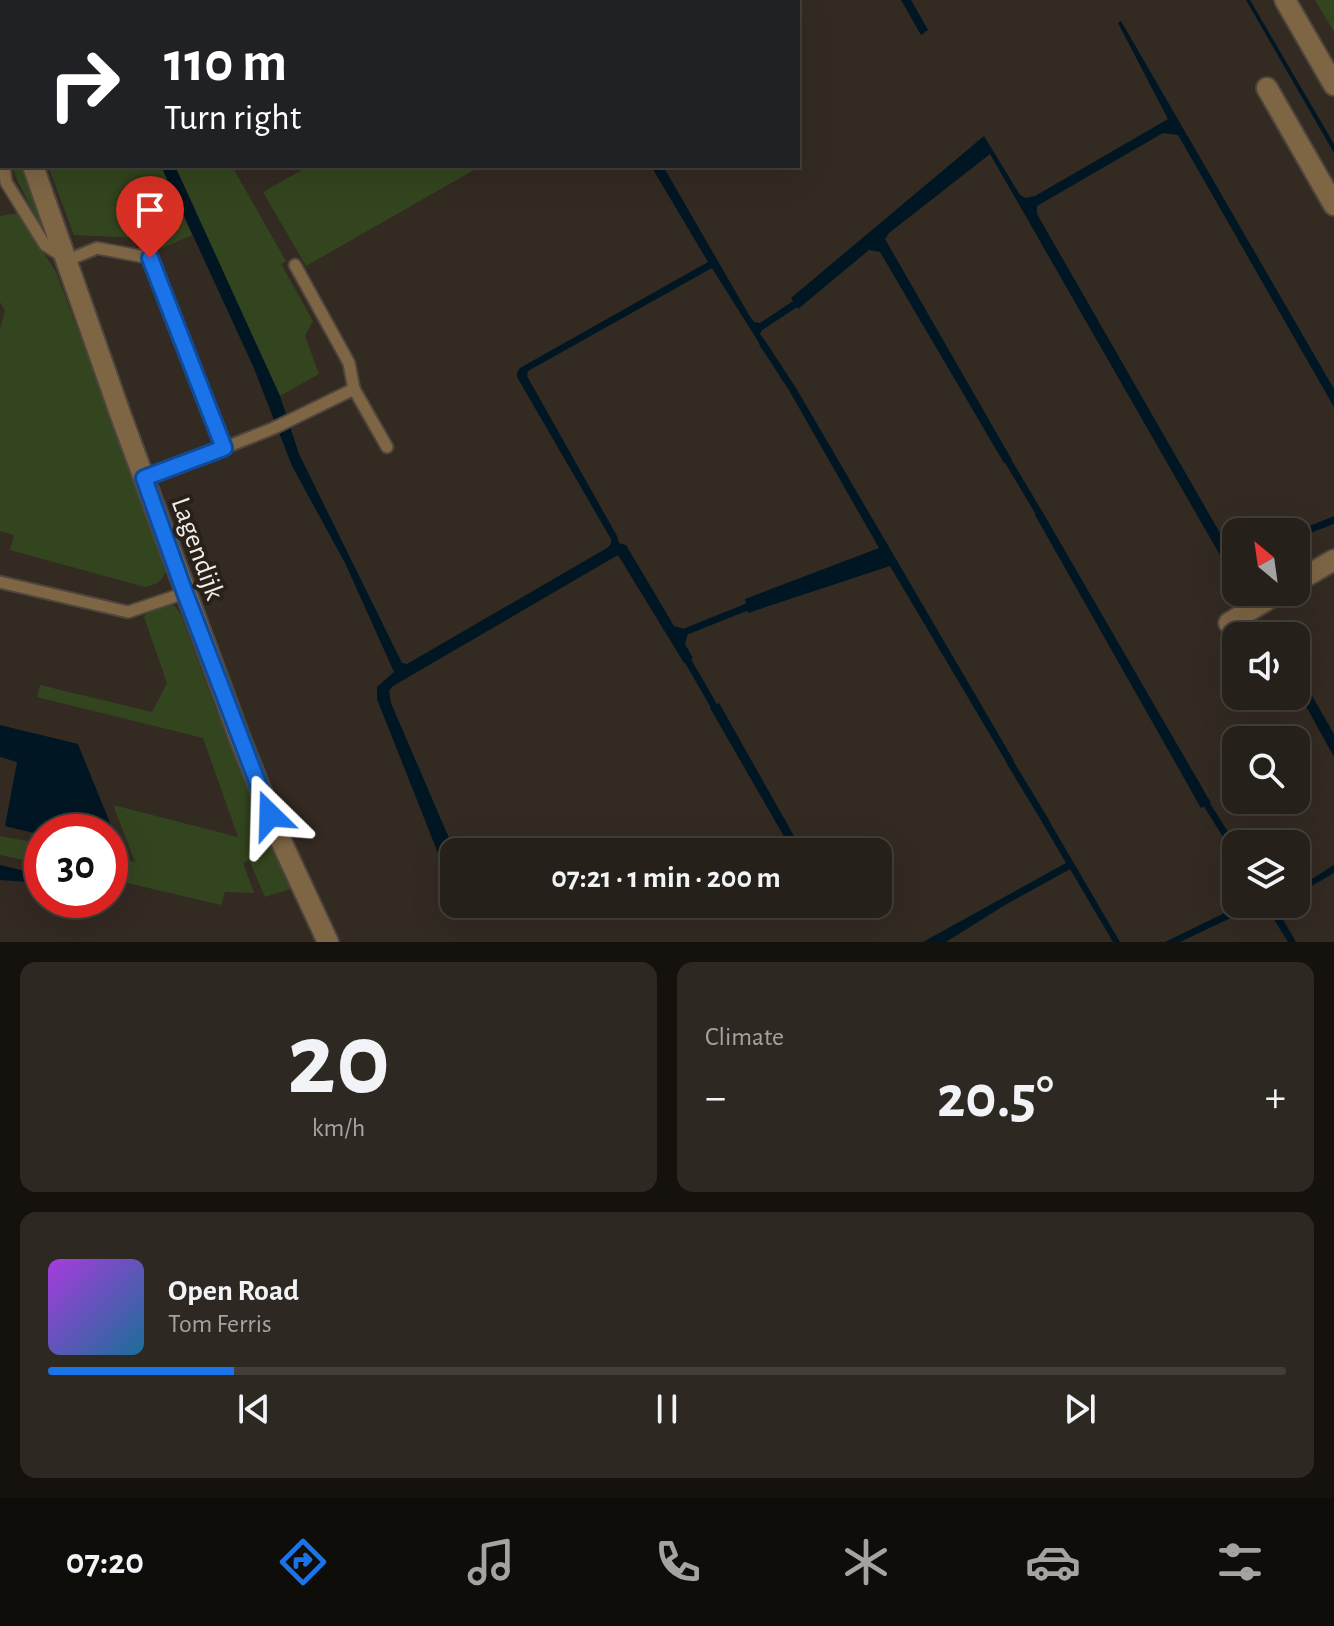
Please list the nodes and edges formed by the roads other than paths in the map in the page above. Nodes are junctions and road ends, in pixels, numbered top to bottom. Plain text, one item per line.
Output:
1 (1285, 0) edge
2 (1334, 85) edge
3 (1267, 88) dead end
4 (34, 168) edge
5 (3, 181) edge
6 (1334, 205) edge
7 (68, 260) junction
8 (295, 265) dead end
9 (354, 389) junction
10 (387, 447) dead end
11 (224, 448) junction
12 (144, 478) junction
13 (1334, 560) edge
14 (1310, 574) edge
15 (0, 582) edge
16 (185, 593) junction
17 (1257, 606) edge
18 (1231, 622) edge
19 (328, 942) edge

1 - 2 street
3 - 6 street
4 - 7 street, Lagendijk
5 - 7 lane
7 - 11 lane
7 - 12 street, Lagendijk
8 - 9 lane
9 - 10 lane
9 - 11 lane
11 - 12 lane
12 - 16 street, Lagendijk
13 - 14 street
15 - 16 lane
16 - 19 street, Lagendijk
17 - 18 street

